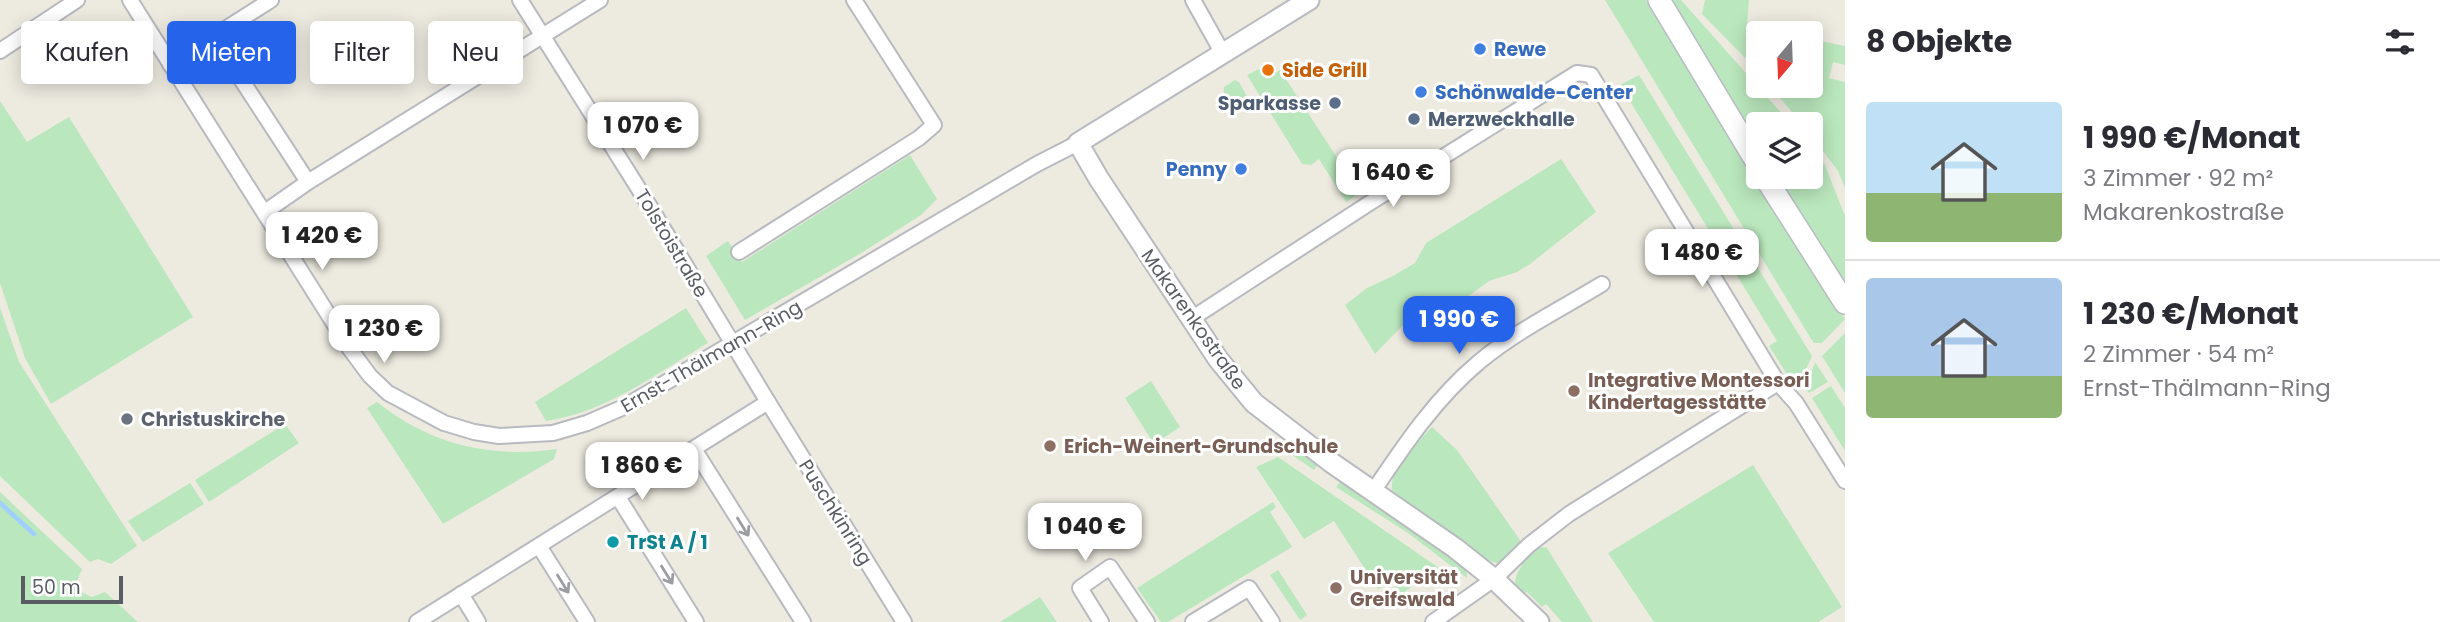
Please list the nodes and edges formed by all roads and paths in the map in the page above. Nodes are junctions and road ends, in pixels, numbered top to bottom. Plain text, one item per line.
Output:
1 (77, 0) edge
2 (130, 0) edge
3 (271, 0) edge
4 (520, 0) edge
5 (600, 0) edge
6 (854, 0) edge
7 (1192, 0) edge
8 (1309, 0) edge
9 (1659, 0) edge
10 (237, 21) edge
11 (542, 36) junction
12 (0, 51) edge
13 (1222, 52) junction
14 (167, 59) edge
15 (183, 84) edge
16 (244, 84) edge
17 (1078, 143) junction
18 (1746, 144) edge
19 (308, 182) junction
20 (1773, 189) edge
21 (265, 212) junction
22 (739, 252) dead end
23 (1602, 284) dead end
24 (1845, 303) edge
25 (1191, 319) junction
26 (733, 345) junction
27 (1778, 383) junction
28 (768, 402) junction
29 (694, 449) junction
30 (1845, 481) edge
31 (1374, 490) junction
32 (618, 497) junction
33 (539, 546) junction
34 (1494, 579) junction
35 (461, 594) junction
36 (417, 622) edge
37 (478, 622) edge
38 (587, 622) edge
39 (696, 622) edge
40 (803, 622) edge
41 (904, 622) edge
42 (1101, 622) edge
43 (1147, 622) edge
44 (1193, 622) edge
45 (1272, 622) edge
46 (1433, 622) edge
47 (1539, 622) edge

1 - 12 street
2 - 14 street, Ernst-Thälmann-Ring
3 - 10 street
4 - 11 street, Tolstoistraße
5 - 11 street
6 - 22 street
7 - 13 street
8 - 13 street, Ernst-Thälmann-Ring
9 - 18 main road
11 - 19 street
11 - 26 street, Tolstoistraße
13 - 17 street, Ernst-Thälmann-Ring
15 - 21 street, Ernst-Thälmann-Ring
16 - 19 street
17 - 25 street, Makarenkostraße
17 - 26 street, Ernst-Thälmann-Ring
19 - 21 street
20 - 24 main road
21 - 26 street, Ernst-Thälmann-Ring
23 - 31 street
25 - 27 street
25 - 31 street, Makarenkostraße
26 - 28 street, Puschkinring
27 - 30 street
27 - 34 street
28 - 29 street
28 - 41 street, Puschkinring
29 - 32 street
29 -> 40 street
31 - 34 street, Makarenkostraße
32 - 33 street
32 -> 39 street
33 - 35 street
33 -> 38 street
34 - 46 street
34 - 47 street, Makarenkostraße
35 - 36 street
35 - 37 street
42 - 43 street
44 - 45 street

